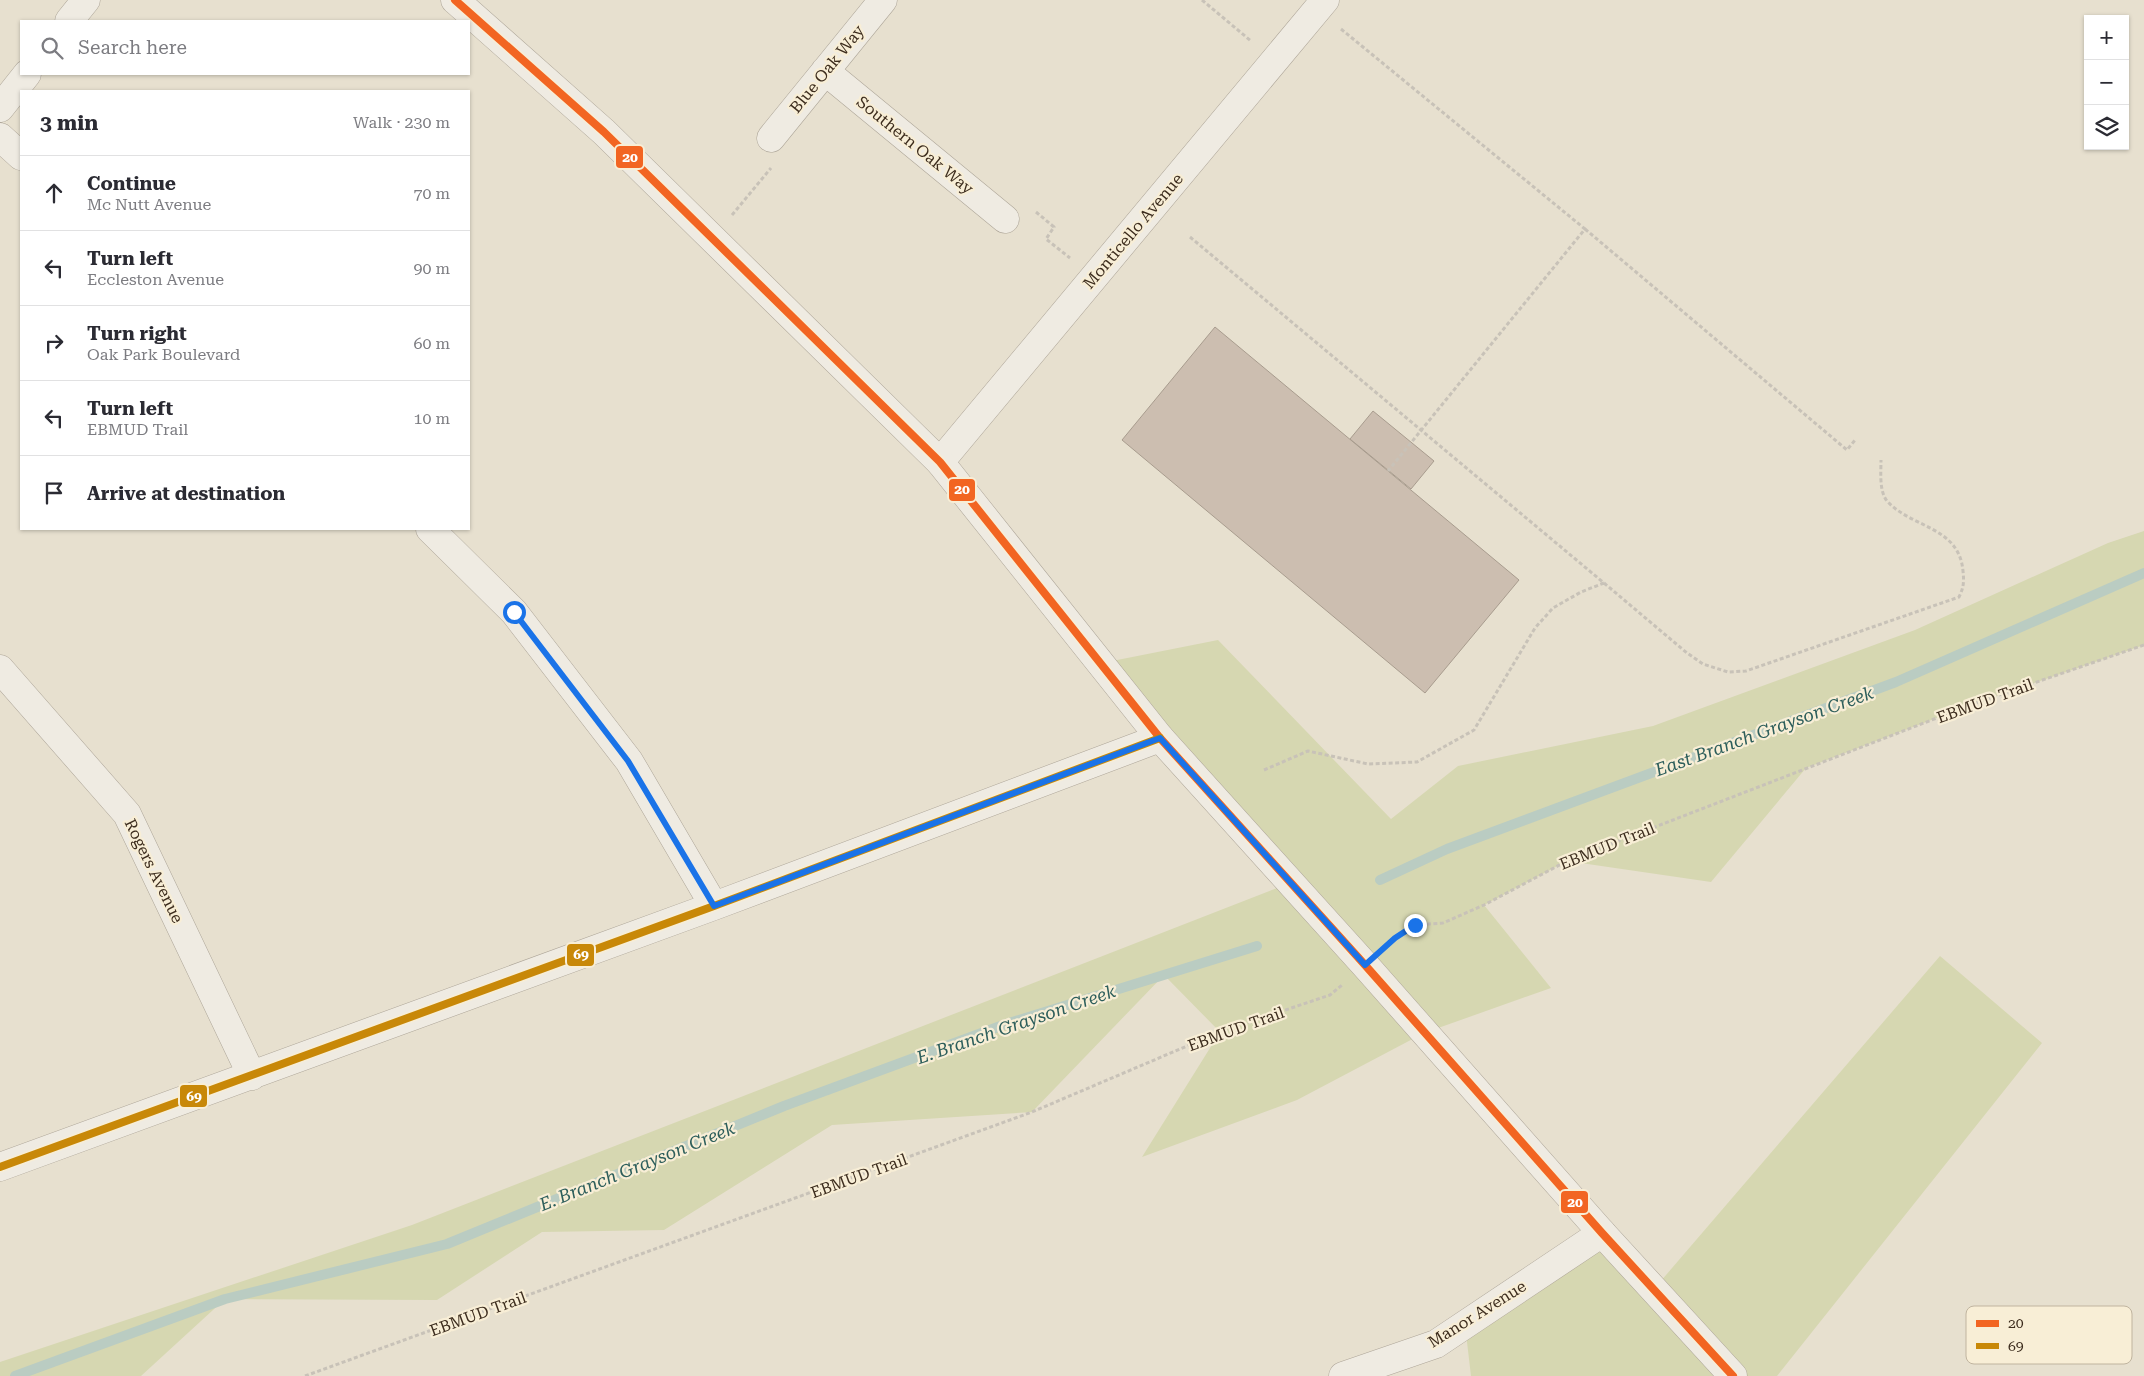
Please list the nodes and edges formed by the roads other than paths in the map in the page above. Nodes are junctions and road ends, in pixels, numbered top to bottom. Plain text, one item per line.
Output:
1 (86, 0) edge
2 (454, 0) edge
3 (883, 0) edge
4 (1321, 5) edge
5 (70, 20) edge
6 (825, 71) junction
7 (26, 75) edge
8 (0, 108) edge
9 (0, 137) edge
10 (771, 138) road end
11 (20, 155) edge
12 (1005, 219) road end
13 (940, 462) junction
14 (431, 530) edge
15 (0, 669) edge
16 (1160, 738) junction
17 (714, 906) junction
18 (252, 1076) junction
19 (0, 1167) edge
20 (1602, 1233) junction
21 (1343, 1376) edge
22 (1733, 1376) edge

1 - 5 street
2 - 13 street
3 - 6 street, Blue Oak Way
4 - 13 street, Monticello Avenue
6 - 10 street, Blue Oak Way
6 - 12 street, Southern Oak Way
7 - 8 street
9 - 11 street
13 - 16 street
14 - 17 street
15 - 18 street, Rogers Avenue
16 - 17 street
16 - 20 street
17 - 18 street
18 - 19 street
20 - 21 street, Manor Avenue
20 - 22 street

